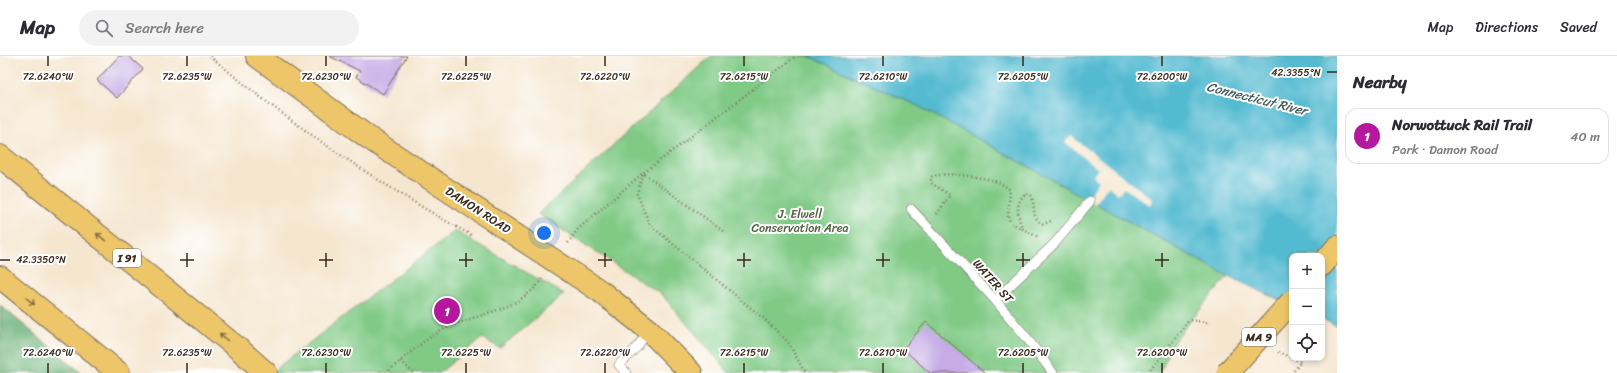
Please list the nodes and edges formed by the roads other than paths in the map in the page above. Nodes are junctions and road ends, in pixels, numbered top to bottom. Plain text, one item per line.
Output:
1 (261, 58) edge
2 (0, 156) edge
3 (1090, 201) dead end
4 (911, 209) dead end
5 (1337, 247) edge
6 (1325, 261) edge
7 (0, 277) edge
8 (995, 300) junction
9 (1289, 304) edge
10 (649, 330) junction
11 (260, 368) edge
12 (119, 373) edge
13 (626, 373) edge
14 (691, 373) edge
15 (1053, 373) edge
16 (1227, 373) edge

1 - 10 main road, DAMON ROAD
11 -> 2 main road, I 91
3 - 8 lane
4 - 8 lane, WATER ST
5 - 6 main road
7 -> 12 main road
8 - 15 lane, WATER ST
9 - 16 main road, MA 9, bridge
10 - 13 lane
10 - 14 main road, DAMON ROAD

